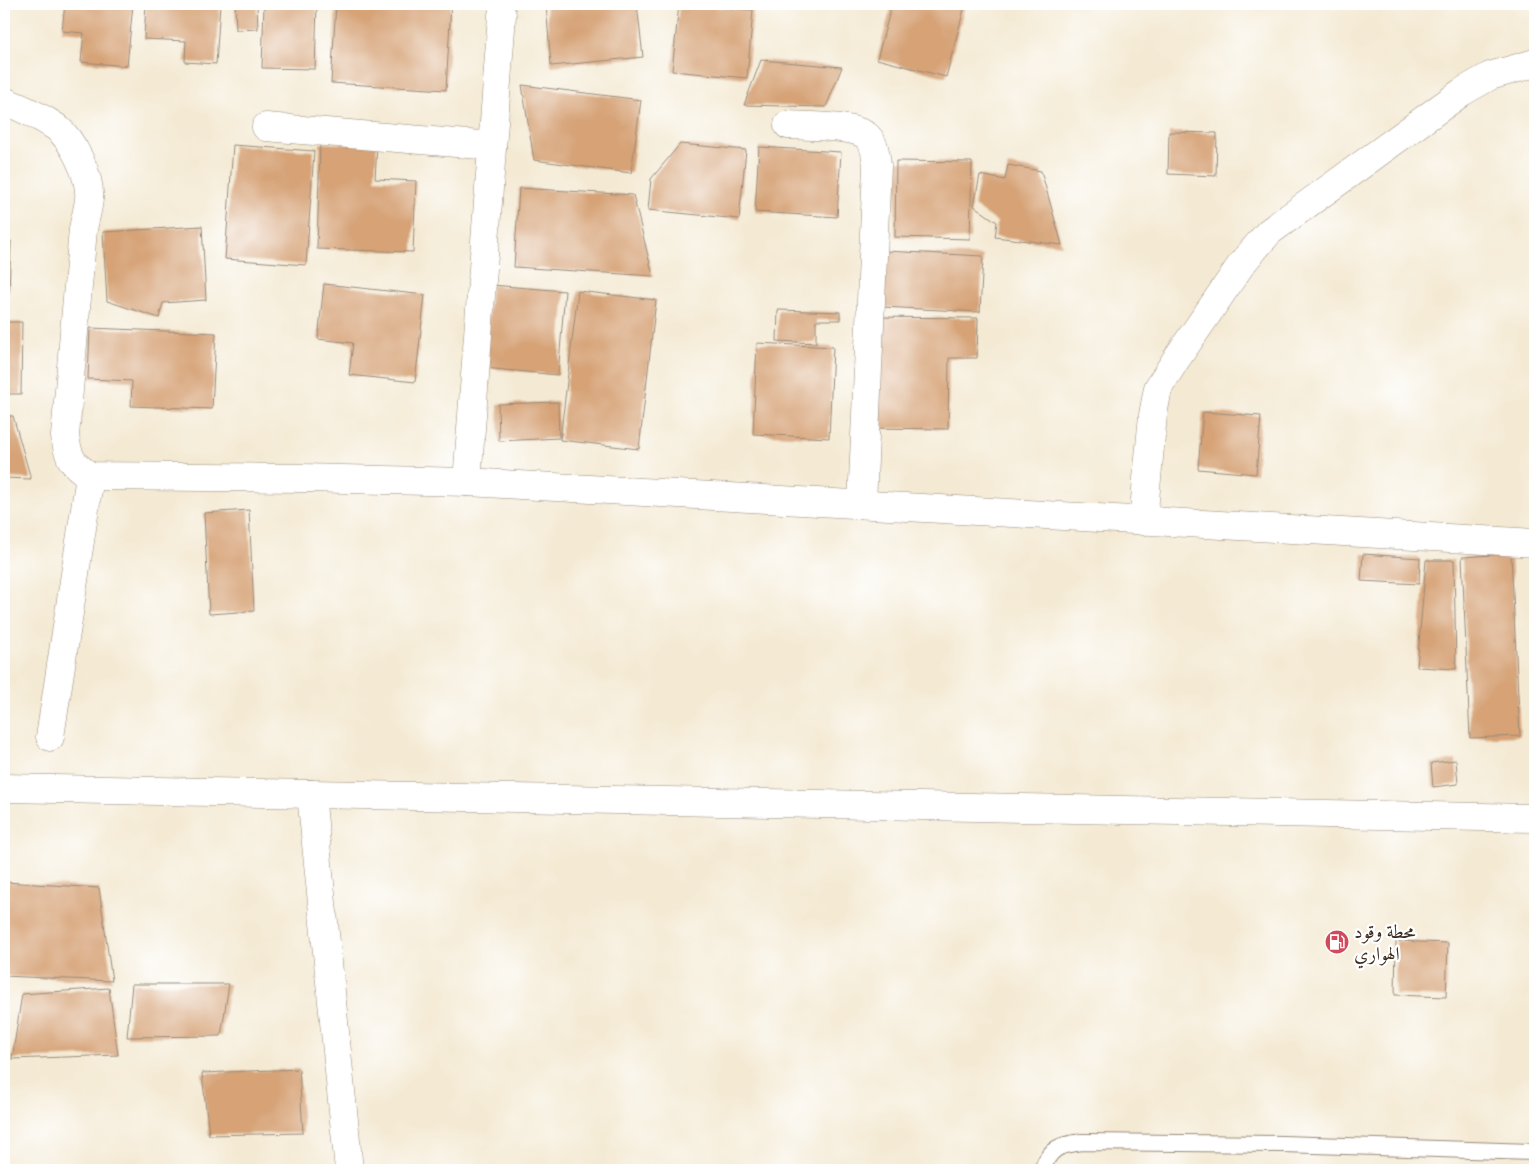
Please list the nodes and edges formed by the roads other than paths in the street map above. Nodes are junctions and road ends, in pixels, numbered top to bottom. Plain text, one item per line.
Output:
1 (502, 15) dead end
2 (1535, 63) edge
3 (4, 102) edge
4 (788, 125) dead end
5 (266, 127) dead end
6 (492, 146) junction
7 (90, 476) junction
8 (467, 482) junction
9 (862, 504) junction
10 (1143, 520) junction
11 (1535, 543) edge
12 (50, 737) dead end
13 (4, 788) edge
14 (312, 794) junction
15 (1535, 818) edge
16 (1535, 1152) edge
17 (349, 1170) edge
18 (1042, 1170) edge

1 - 6 street
2 - 10 street
3 - 7 street
4 - 9 street
5 - 6 street
6 - 8 street
7 - 8 street
7 - 12 street
8 - 9 street
9 - 10 street
10 - 11 street
13 - 14 street
14 - 15 street
14 - 17 street
16 - 18 lane

